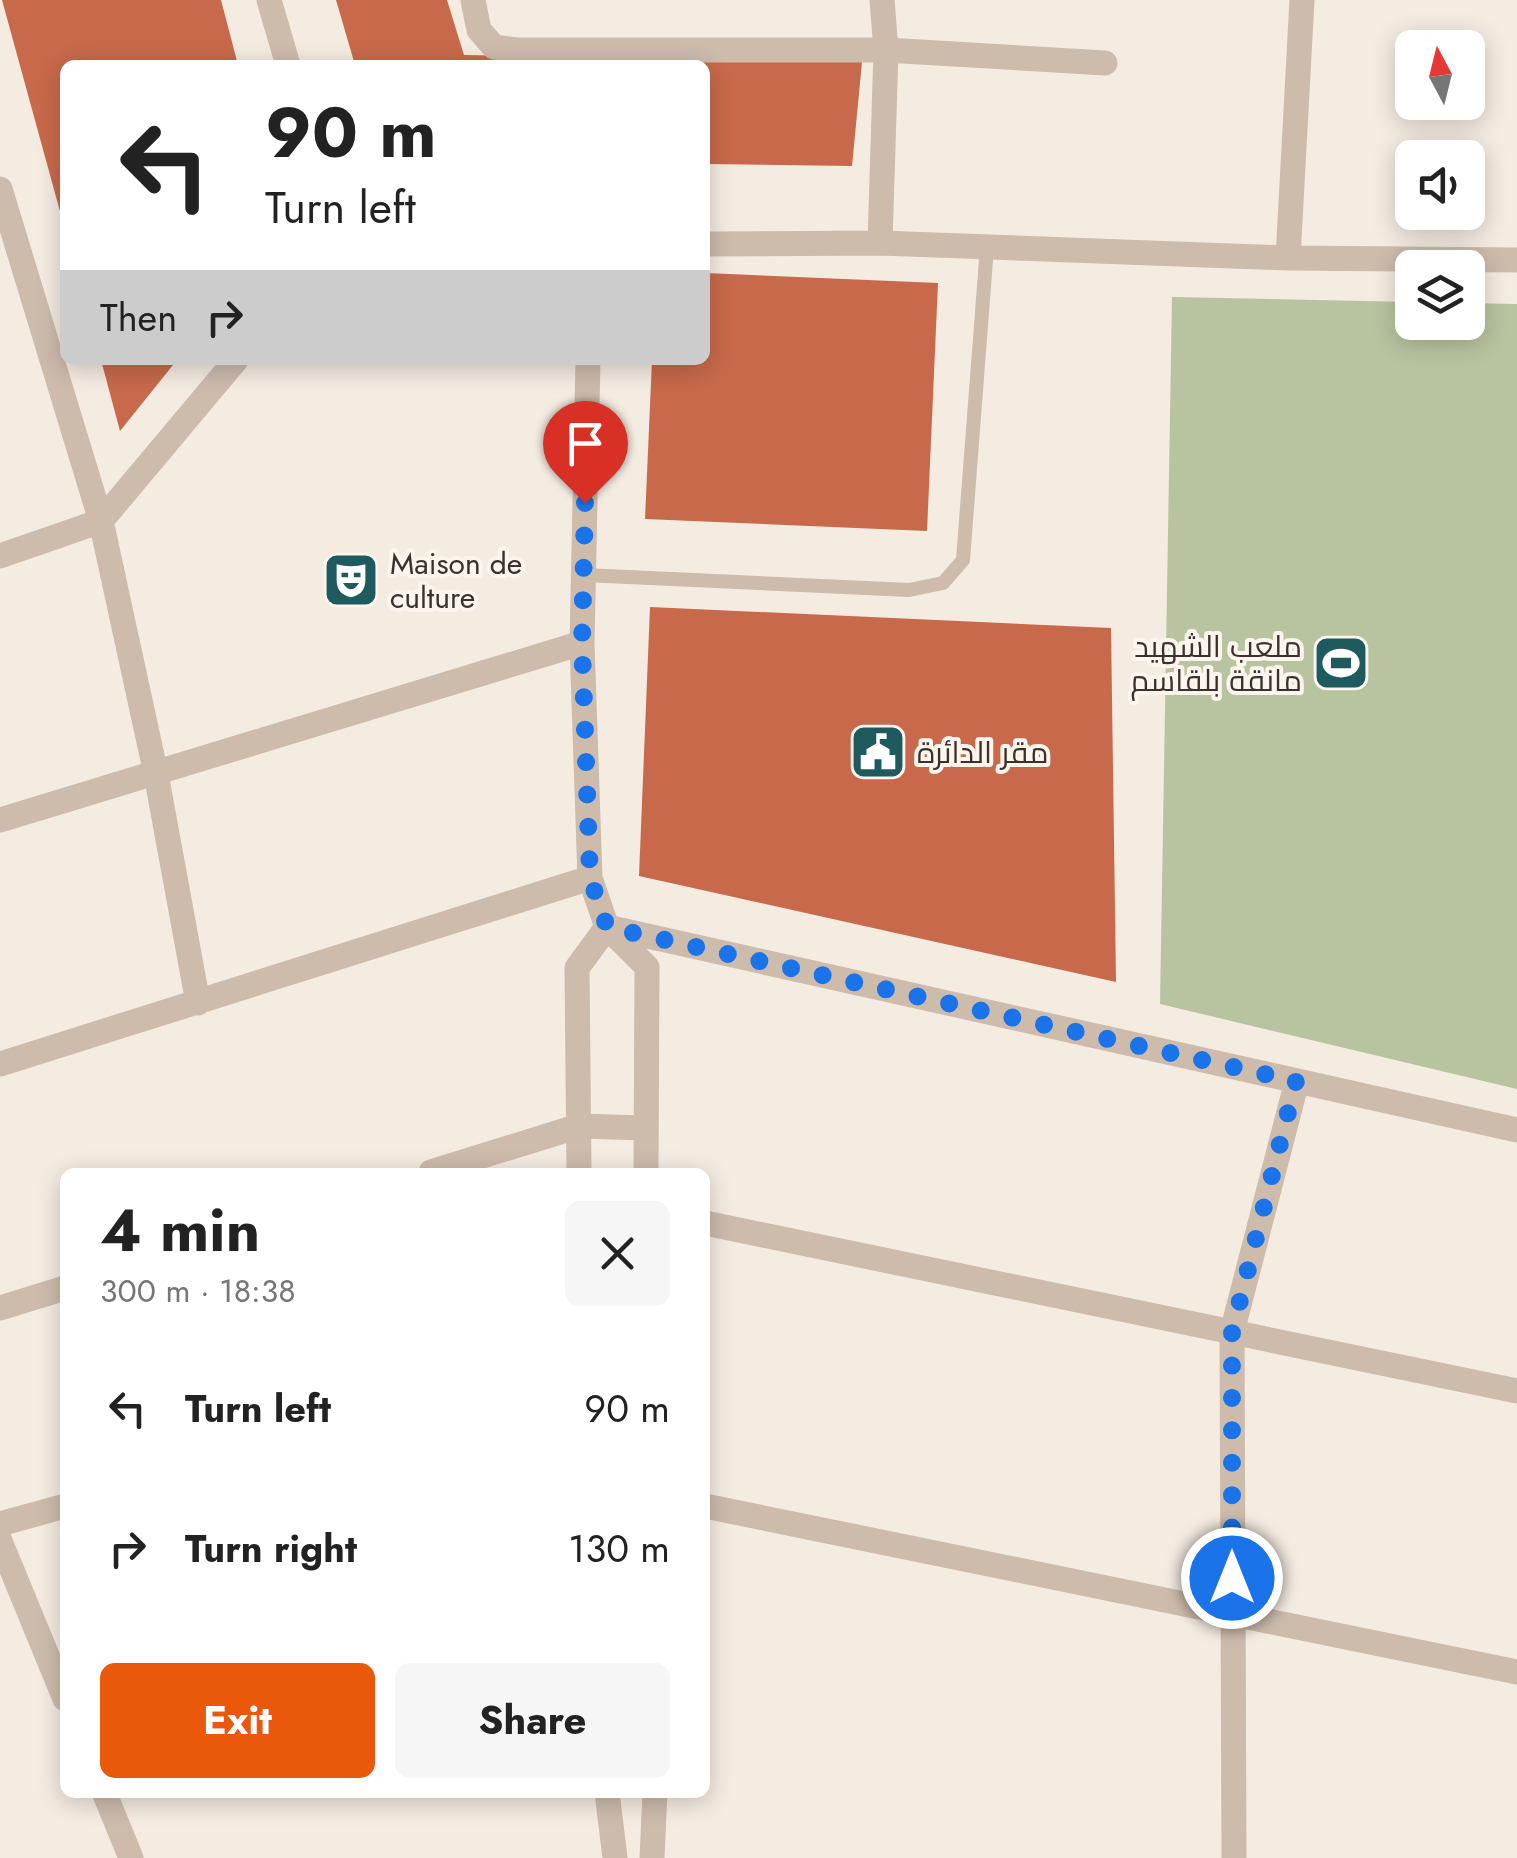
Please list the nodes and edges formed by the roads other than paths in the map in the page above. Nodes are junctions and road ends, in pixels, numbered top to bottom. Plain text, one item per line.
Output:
1 (269, 0) edge
2 (473, 0) edge
3 (882, 0) edge
4 (1302, 0) edge
5 (886, 50) junction
6 (287, 60) edge
7 (1105, 64) dead end
8 (0, 189) edge
9 (710, 244) edge
10 (880, 244) junction
11 (987, 247) junction
12 (1288, 258) junction
13 (1517, 260) edge
14 (232, 365) edge
15 (588, 365) edge
16 (101, 521) junction
17 (0, 556) edge
18 (584, 575) junction
19 (582, 643) junction
20 (156, 774) junction
21 (0, 820) edge
22 (590, 878) junction
23 (607, 927) junction
24 (198, 1003) junction
25 (0, 1064) edge
26 (1296, 1081) junction
27 (578, 1126) junction
28 (645, 1128) junction
29 (1517, 1130) edge
30 (443, 1168) edge
31 (579, 1168) edge
32 (646, 1168) edge
33 (710, 1224) edge
34 (60, 1290) edge
35 (0, 1308) edge
36 (1232, 1332) junction
37 (1517, 1391) edge
38 (60, 1507) edge
39 (710, 1507) edge
40 (0, 1524) edge
41 (0, 1541) edge
42 (1232, 1614) junction
43 (1517, 1672) edge
44 (60, 1687) edge
45 (106, 1798) edge
46 (609, 1798) edge
47 (656, 1798) edge
48 (130, 1858) edge
49 (615, 1858) edge
50 (652, 1858) edge
51 (1234, 1858) edge

1 - 6 street
2 - 5 street
3 - 5 street
4 - 12 street
5 - 7 street
5 - 10 street
8 - 16 street
9 - 10 street
10 - 11 street
11 - 12 street
11 - 18 lane
12 - 13 street
14 - 16 street
15 - 18 street
16 - 17 street
16 - 20 street
18 - 19 street
19 - 20 street
19 - 22 street
20 - 21 street
20 - 24 street
22 - 23 street
22 - 24 street
23 - 26 street
23 - 27 street
23 - 28 street
24 - 25 street
26 - 29 street
26 - 36 street
27 - 28 street
27 - 30 street
27 - 31 street
28 - 32 street
33 - 36 street
34 - 35 street
36 - 37 street
36 - 42 street
38 - 40 street
39 - 42 street
41 - 44 street
42 - 43 street
42 - 51 street
45 - 48 street
46 - 49 street
47 - 50 street

